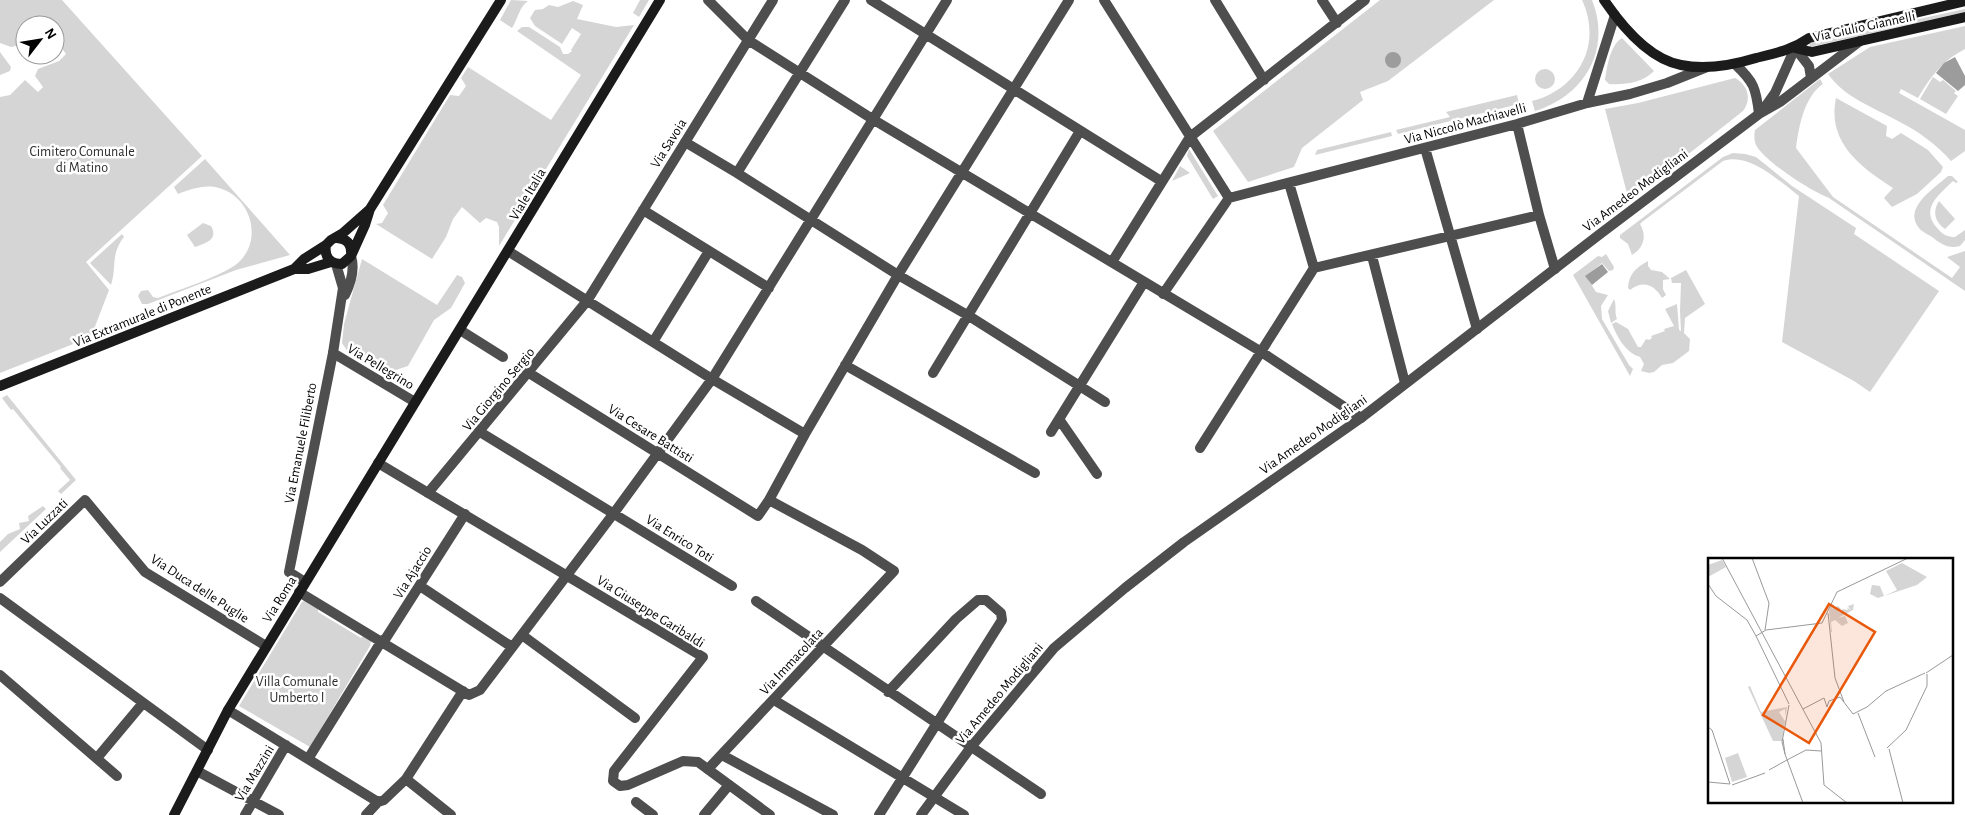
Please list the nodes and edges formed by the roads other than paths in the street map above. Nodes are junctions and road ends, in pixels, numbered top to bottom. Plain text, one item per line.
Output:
1 (502, 0) edge
2 (660, 0) edge
3 (708, 0) edge
4 (773, 0) edge
5 (845, 0) edge
6 (872, 0) edge
7 (947, 0) edge
8 (1069, 0) edge
9 (1104, 0) edge
10 (1215, 0) edge
11 (1322, 0) edge
12 (1365, 0) edge
13 (1604, 0) edge
14 (1965, 1) edge
15 (1615, 16) junction
16 (1965, 17) edge
17 (1337, 23) junction
18 (926, 34) junction
19 (748, 40) junction
20 (1860, 41) junction
21 (1795, 48) junction
22 (1734, 64) junction
23 (1707, 66) junction
24 (800, 71) junction
25 (1811, 78) junction
26 (1264, 80) junction
27 (1014, 88) junction
28 (1587, 103) junction
29 (1759, 114) junction
30 (874, 120) junction
31 (1517, 124) junction
32 (1080, 131) junction
33 (1190, 137) junction
34 (684, 142) junction
35 (1424, 148) junction
36 (963, 172) junction
37 (737, 173) junction
38 (1161, 181) junction
39 (1290, 183) junction
40 (1228, 198) junction
41 (370, 209) junction
42 (643, 210) junction
43 (1031, 212) junction
44 (1539, 215) junction
45 (811, 221) junction
46 (1451, 237) junction
47 (337, 238) junction
48 (326, 245) junction
49 (508, 251) junction
50 (709, 251) junction
51 (351, 256) junction
52 (1372, 256) junction
53 (1112, 262) junction
54 (333, 263) junction
55 (1314, 268) junction
56 (294, 269) junction
57 (1555, 269) junction
58 (898, 275) junction
59 (1144, 282) junction
60 (769, 288) junction
61 (1163, 294) junction
62 (342, 301) junction
63 (587, 301) junction
64 (969, 316) junction
65 (1477, 329) junction
66 (460, 330) junction
67 (653, 342) junction
68 (1260, 351) junction
69 (332, 353) junction
70 (503, 357) dead end
71 (845, 365) junction
72 (530, 373) junction
73 (932, 373) dead end
74 (712, 379) junction
75 (1405, 383) junction
76 (5, 384) edge
77 (1079, 387) junction
78 (0, 390) edge
79 (416, 402) junction
80 (1106, 402) dead end
81 (1361, 418) junction
82 (1059, 419) junction
83 (480, 432) junction
84 (1051, 432) dead end
85 (805, 434) junction
86 (1200, 448) dead end
87 (658, 453) junction
88 (378, 463) junction
89 (1035, 473) dead end
90 (1097, 474) dead end
91 (428, 493) junction
92 (85, 500) joint
93 (769, 500) junction
94 (614, 513) junction
95 (465, 514) junction
96 (567, 575) junction
97 (0, 582) edge
98 (305, 582) junction
99 (420, 586) junction
100 (732, 586) dead end
101 (299, 592) junction
102 (0, 598) edge
103 (756, 601) dead end
104 (522, 635) junction
105 (381, 642) junction
106 (266, 646) junction
107 (512, 647) junction
108 (823, 647) junction
109 (0, 675) edge
110 (463, 692) junction
111 (888, 692) junction
112 (774, 700) junction
113 (143, 703) junction
114 (228, 710) junction
115 (635, 718) dead end
116 (936, 724) junction
117 (286, 745) junction
118 (971, 747) junction
119 (208, 750) junction
120 (722, 755) junction
121 (97, 758) junction
122 (308, 759) junction
123 (708, 769) junction
124 (197, 772) junction
125 (117, 776) dead end
126 (406, 778) junction
127 (902, 778) junction
128 (729, 785) junction
129 (1041, 794) dead end
130 (934, 797) junction
131 (254, 802) junction
132 (378, 802) junction
133 (636, 802) dead end
134 (174, 815) edge
135 (245, 815) edge
136 (279, 815) edge
137 (366, 815) edge
138 (451, 815) edge
139 (653, 815) edge
140 (704, 815) edge
141 (770, 815) edge
142 (833, 815) edge
143 (879, 815) edge
144 (921, 815) edge
145 (964, 815) edge

1 - 41 main road, Via Extramurale di Ponente
2 - 49 main road, Viale Italia
3 - 19 street
4 - 19 street, Via Savoia
5 - 24 street
6 - 18 street
7 - 18 street
8 - 27 street
9 - 33 street
10 - 26 street
11 - 17 street
12 - 17 street
13 - 15 main road
14 - 21 main road, Via Giulio Giannelli
15 - 23 main road
15 - 28 street
16 - 20 main road, Via Giulio Giannelli
17 - 26 street
18 - 27 street
18 - 30 street
19 - 24 street
19 - 34 street, Via Savoia
20 - 21 main road, Via Giulio Giannelli
20 - 25 street, Via Amedeo Modigliani
21 - 22 main road
21 - 25 street
21 - 29 street, Via Amedeo Modigliani
22 - 23 main road
22 - 29 street
23 - 28 street, Via Niccolò Machiavelli
24 - 30 street
24 - 37 street
25 - 29 street, Via Amedeo Modigliani
26 - 33 street
27 - 32 street
27 - 36 street
28 - 31 street, Via Niccolò Machiavelli
29 - 57 street, Via Amedeo Modigliani
30 - 36 street
30 - 45 street
31 - 35 street, Via Niccolò Machiavelli
31 - 44 street
32 - 38 street
32 - 43 street
33 - 38 street
33 - 40 street
34 - 37 street
34 - 42 street, Via Savoia
35 - 39 street, Via Niccolò Machiavelli
35 - 46 street
36 - 43 street
36 - 58 street
37 - 45 street
38 - 53 street
39 - 40 street, Via Niccolò Machiavelli
39 - 55 street
40 - 61 street
41 - 47 main road, Via Extramurale di Ponente
41 - 51 main road, Via Extramurale di Ponente
42 - 50 street
42 - 63 street, Via Savoia
43 - 53 street
43 - 64 street
44 - 46 street
44 - 57 street
45 - 58 street
45 - 60 street
46 - 52 street
46 - 65 street
47 - 48 main road, Via Extramurale di Ponente
47 - 51 main road
48 - 54 main road
48 - 56 main road, Via Extramurale di Ponente
49 - 63 street
49 - 66 main road, Viale Italia
50 - 60 street
50 - 67 street
51 - 54 main road, Via Extramurale di Ponente
51 - 62 street
52 - 55 street
52 - 75 street
53 - 59 street
54 - 56 main road, Via Extramurale di Ponente
54 - 62 street
55 - 68 street
56 - 76 main road, Via Extramurale di Ponente
57 - 65 street, Via Amedeo Modigliani
58 - 64 street
58 - 71 street
59 - 61 street
59 - 77 street
60 - 74 street
61 - 68 street
62 - 69 street, Via Emanuele Filiberto
63 - 67 street
63 - 72 street, Via Giorgino Sergio
64 - 73 street
64 - 77 street
65 - 75 street, Via Amedeo Modigliani
66 - 70 street
66 - 79 main road, Viale Italia
67 - 74 street
68 - 81 street
68 - 86 street
69 - 79 street, Via Pellegrino
69 - 98 street, Via Emanuele Filiberto
71 - 85 street
71 - 89 street
72 - 83 street, Via Giorgino Sergio
72 - 87 street, Via Cesare Battisti
74 - 85 street
74 - 87 street
75 - 81 street, Via Amedeo Modigliani
76 - 78 street
77 - 80 street
77 - 82 street
79 - 88 main road, Via Roma
81 - 118 street, Via Amedeo Modigliani
82 - 84 street
82 - 90 street
83 - 91 street, Via Giorgino Sergio
83 - 94 street, Via Enrico Toti
85 - 93 street
87 - 93 street, Via Cesare Battisti
87 - 94 street
88 - 91 street, Via Giuseppe Garibaldi
88 - 98 main road, Via Roma
91 - 95 street, Via Giuseppe Garibaldi
92 - 97 street, Via Luzzati
92 - 106 street, Via Duca delle Puglie
93 - 108 street, Via Immacolata
94 - 96 street
94 - 100 street, Via Enrico Toti
95 - 96 street, Via Giuseppe Garibaldi
95 - 99 street, Via Ajaccio
96 - 104 street
96 - 123 street, Via Giuseppe Garibaldi
98 - 101 main road, Via Roma
99 - 105 street, Via Ajaccio
99 - 107 street
101 - 105 street
101 - 106 main road, Via Roma
102 - 113 street
103 - 108 street
104 - 107 street
104 - 115 street
105 - 110 street
105 - 122 street
106 - 114 main road, Via Roma
107 - 110 street
108 - 111 street
108 - 112 street, Via Immacolata
109 - 121 street
110 - 126 street
111 - 116 street
111 - 116 street
112 - 120 street, Via Immacolata
112 - 127 street
113 - 119 street
113 - 121 street
114 - 117 street
114 - 119 main road, Via Roma
116 - 118 street
116 - 127 street
117 - 122 street
117 - 131 street, Via Mazzini
118 - 129 street
118 - 130 street, Via Amedeo Modigliani
119 - 124 main road, Via Roma
120 - 123 street, Via Immacolata
120 - 142 street
121 - 125 street
122 - 132 street
123 - 128 street, Via Giuseppe Garibaldi
124 - 131 street
124 - 134 main road, Via Roma
126 - 132 street
126 - 138 street
127 - 130 street
127 - 143 street
128 - 140 street
128 - 141 street, Via Giuseppe Garibaldi
130 - 144 street, Via Amedeo Modigliani
130 - 145 street
131 - 135 street, Via Mazzini
131 - 136 street
132 - 137 street
133 - 139 street

